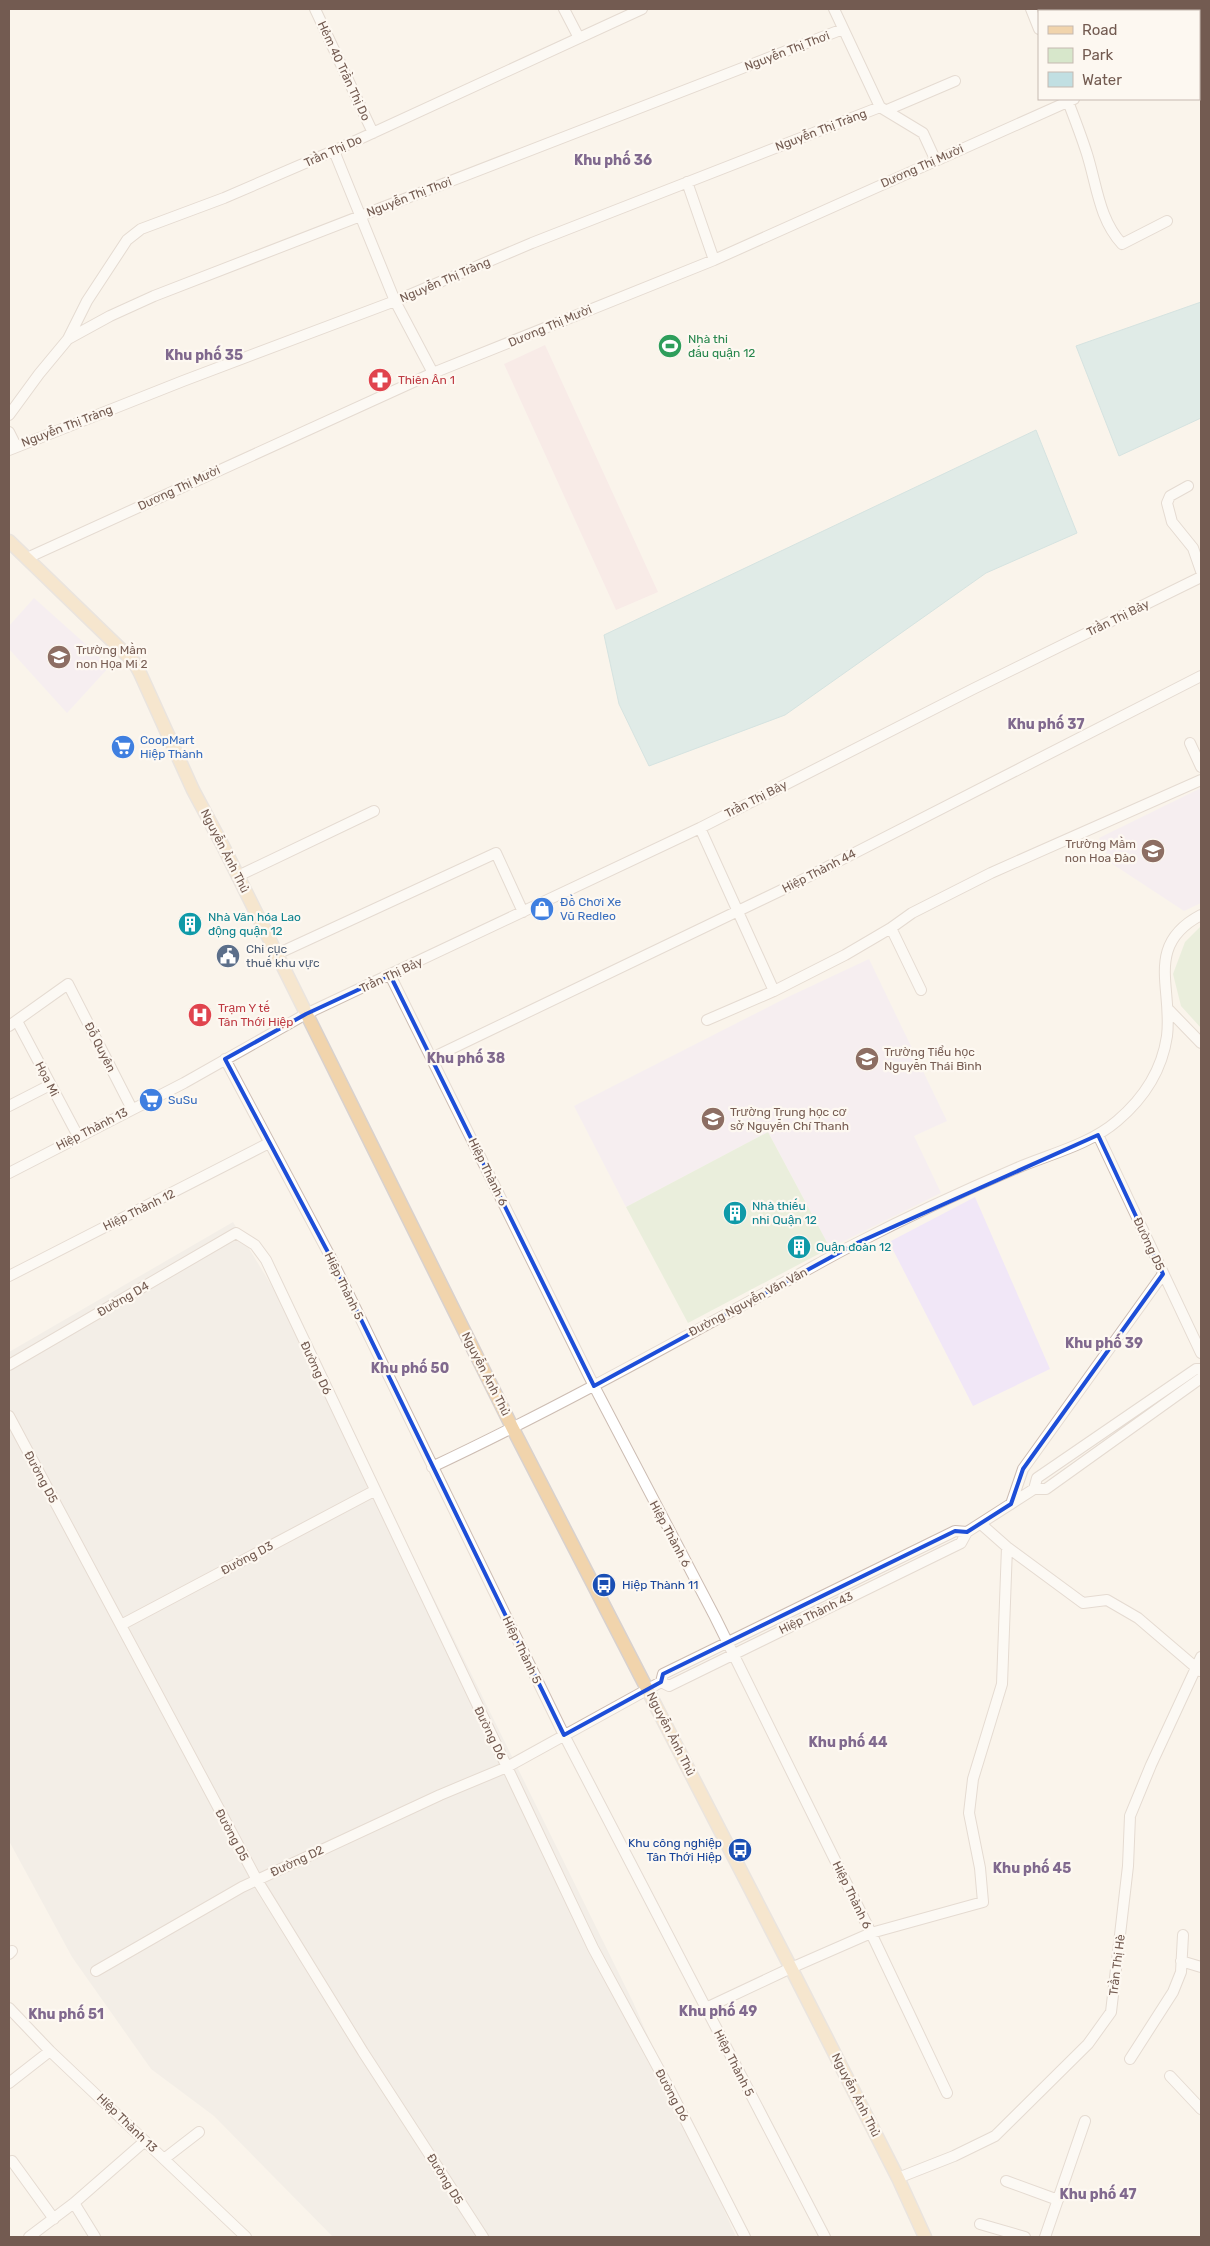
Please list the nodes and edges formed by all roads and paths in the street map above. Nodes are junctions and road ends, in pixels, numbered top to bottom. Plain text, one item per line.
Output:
1 (315, 9) edge
2 (564, 9) edge
3 (834, 9) edge
4 (1030, 9) edge
5 (636, 10) edge
6 (1038, 27) edge
7 (843, 29) junction
8 (579, 38) junction
9 (954, 81) dead end
10 (1070, 100) edge
11 (883, 108) junction
12 (373, 133) junction
13 (334, 151) junction
14 (935, 159) junction
15 (687, 182) junction
16 (360, 216) junction
17 (1167, 221) dead end
18 (714, 260) junction
19 (395, 301) junction
20 (68, 339) junction
21 (433, 373) junction
22 (9, 415) edge
23 (9, 432) edge
24 (12, 448) edge
25 (1188, 486) dead end
26 (9, 541) edge
27 (27, 558) junction
28 (1201, 571) edge
29 (1201, 577) edge
30 (1201, 676) edge
31 (1190, 743) dead end
32 (1201, 766) edge
33 (1201, 780) edge
34 (374, 810) dead end
35 (700, 828) junction
36 (238, 876) junction
37 (738, 911) junction
38 (523, 912) junction
39 (1201, 915) edge
40 (891, 928) junction
41 (277, 954) junction
42 (390, 975) junction
43 (921, 990) dead end
44 (774, 991) junction
45 (1169, 1010) junction
46 (306, 1014) junction
47 (707, 1020) dead end
48 (13, 1023) edge
49 (1201, 1043) edge
50 (432, 1058) junction
51 (225, 1059) junction
52 (50, 1084) junction
53 (9, 1106) edge
54 (132, 1109) junction
55 (1098, 1135) junction
56 (78, 1136) junction
57 (269, 1144) junction
58 (9, 1172) edge
59 (236, 1233) joint
60 (1163, 1274) junction
61 (9, 1276) edge
62 (1201, 1353) edge
63 (9, 1365) edge
64 (1201, 1369) edge
65 (1201, 1378) edge
66 (594, 1386) junction
67 (9, 1416) edge
68 (513, 1429) junction
69 (432, 1467) junction
70 (1034, 1489) junction
71 (374, 1492) junction
72 (1012, 1504) junction
73 (981, 1524) junction
74 (967, 1532) junction
75 (1007, 1547) junction
76 (121, 1625) junction
77 (727, 1642) junction
78 (733, 1654) junction
79 (1201, 1657) edge
80 (1199, 1670) edge
81 (661, 1682) junction
82 (648, 1689) junction
83 (564, 1735) junction
84 (506, 1768) junction
85 (257, 1880) junction
86 (871, 1933) junction
87 (1183, 1935) dead end
88 (1181, 1961) junction
89 (1201, 1967) edge
90 (791, 1968) junction
91 (96, 1971) dead end
92 (9, 2008) edge
93 (706, 2008) junction
94 (50, 2051) junction
95 (1130, 2059) dead end
96 (1170, 2076) dead end
97 (9, 2083) edge
98 (947, 2093) dead end
99 (1201, 2109) edge
100 (1085, 2121) dead end
101 (199, 2132) dead end
102 (146, 2141) junction
103 (164, 2159) junction
104 (12, 2161) dead end
105 (898, 2178) junction
106 (1006, 2181) dead end
107 (1058, 2200) junction
108 (74, 2203) junction
109 (54, 2219) junction
110 (980, 2224) dead end
111 (29, 2237) edge
112 (96, 2237) edge
113 (244, 2237) edge
114 (483, 2237) edge
115 (745, 2237) edge
116 (825, 2237) edge
117 (925, 2237) edge
118 (1025, 2237) edge
119 (1046, 2237) edge

1 - 12 street, Hẻm 40 Trần Thị Do
2 - 8 street
3 - 7 street
4 - 6 street
5 - 8 street, Trần Thị Do
7 - 11 street
7 - 16 street, Nguyễn Thị Thơi
8 - 12 street, Trần Thị Do
9 - 11 street, Nguyễn Thị Tràng
10 - 14 street, Dương Thị Mười
10 - 17 street
11 - 14 street
11 - 15 street, Nguyễn Thị Tràng
12 - 13 street, Trần Thị Do
13 - 16 street
13 - 20 street, Trần Thị Do
14 - 18 street, Dương Thị Mười
15 - 18 street
15 - 19 street, Nguyễn Thị Tràng
16 - 19 street
16 - 20 street, Nguyễn Thị Thơi
18 - 21 street, Dương Thị Mười
19 - 21 street
19 - 24 street, Nguyễn Thị Tràng
20 - 22 street, Nguyễn Thị Thơi
21 - 27 street, Dương Thị Mười
23 - 24 street
25 - 28 street
26 - 27 main road, Nguyễn Ảnh Thủ
27 - 36 main road, Nguyễn Ảnh Thủ
29 - 35 street, Trần Thị Bảy
30 - 37 street, Hiệp Thành 44
31 - 32 street
33 - 40 street
34 - 36 street
35 - 37 street
35 - 38 street, Trần Thị Bảy
36 - 41 main road, Nguyễn Ảnh Thủ
37 - 44 street
37 - 50 street, Hiệp Thành 44
38 - 41 street
38 - 42 street, Trần Thị Bảy
39 - 45 street, Đường Nguyễn Văn Vân
40 - 43 street
40 - 44 street
41 - 46 main road, Nguyễn Ảnh Thủ
42 - 46 street, Trần Thị Bảy
42 - 50 street, Hiệp Thành 6
44 - 47 street
45 - 49 street
45 - 55 street, Đường Nguyễn Văn Vân
46 - 51 street, Hiệp Thành 13
46 - 68 main road, Nguyễn Ảnh Thủ
48 - 52 street, Họa Mi
48 - 54 street, Đỗ Quyên
50 - 66 street, Hiệp Thành 6
51 - 54 street, Hiệp Thành 13
51 - 57 street, Hiệp Thành 5
52 - 53 street
52 - 56 street, Họa Mi
54 - 56 street, Hiệp Thành 13
55 - 60 street, Đường D5
55 - 66 street, Đường Nguyễn Văn Vân
56 - 58 street, Hiệp Thành 13
57 - 61 street, Hiệp Thành 12
57 - 69 street, Hiệp Thành 5
59 - 63 street, Đường D4
59 - 71 street, Đường D6
60 - 62 street, Đường D5
60 - 72 street
64 - 70 street, Hiệp Thành 43
65 - 70 street, Hiệp Thành 43
66 - 68 street, Đường Nguyễn Văn Vân
66 - 77 street, Hiệp Thành 6
67 - 76 street, Đường D5
68 - 69 street, Đường Nguyễn Văn Vân
68 - 82 main road, Nguyễn Ảnh Thủ
69 - 83 street, Hiệp Thành 5
70 - 72 street, Hiệp Thành 43
71 - 76 street, Đường D3
71 - 84 street, Đường D6
72 - 73 street, Hiệp Thành 43
73 - 74 street, Hiệp Thành 43
73 - 75 street
74 - 77 street, Hiệp Thành 43
74 - 78 street, Hiệp Thành 43
75 - 80 street
75 - 86 street
76 - 85 street, Đường D5
77 - 78 street, Hiệp Thành 6
77 - 81 street, Hiệp Thành 43
78 - 81 street, Hiệp Thành 43
78 - 86 street, Hiệp Thành 6
79 - 80 street, Trần Thị Hè
80 - 105 street, Trần Thị Hè
81 - 82 street, Hiệp Thành 43
82 - 83 street, Hiệp Thành 43
82 - 90 main road, Nguyễn Ảnh Thủ
83 - 84 street, Hiệp Thành 43
83 - 93 street, Hiệp Thành 5
84 - 85 street, Đường D2
84 - 115 street, Đường D6
85 - 91 street, Đường D2
85 - 114 street, Đường D5
86 - 90 street
86 - 98 street, Hiệp Thành 6
87 - 88 street
88 - 89 street
88 - 95 street
90 - 93 street
90 - 105 main road, Nguyễn Ảnh Thủ
92 - 94 street, Hiệp Thành 13
93 - 116 street, Hiệp Thành 5
94 - 97 street
94 - 102 street, Hiệp Thành 13
96 - 99 street
100 - 107 street
101 - 103 street
102 - 103 street, Hiệp Thành 13
102 - 108 street
103 - 113 street, Hiệp Thành 13
104 - 109 street
105 - 117 main road, Nguyễn Ảnh Thủ
106 - 107 street
107 - 119 street
108 - 109 street
108 - 112 street
109 - 111 street
110 - 118 street

